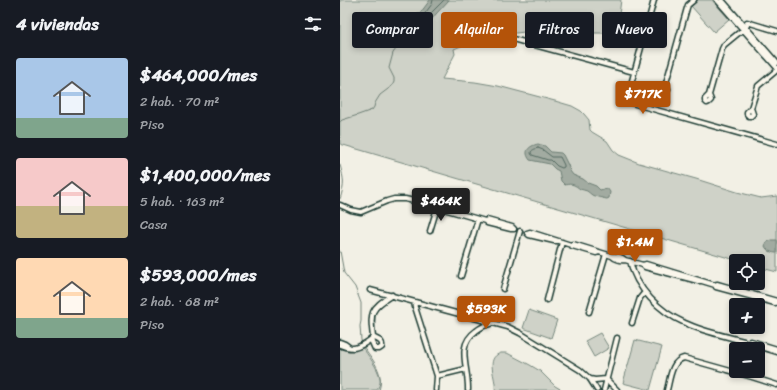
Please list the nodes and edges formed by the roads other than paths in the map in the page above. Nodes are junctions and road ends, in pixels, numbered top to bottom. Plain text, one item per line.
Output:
1 (654, 0) edge
2 (694, 0) edge
3 (717, 0) edge
4 (722, 0) edge
5 (734, 19) junction
6 (740, 20) junction
7 (746, 26) junction
8 (777, 31) edge
9 (517, 40) edge
10 (777, 63) edge
11 (777, 69) edge
12 (634, 72) junction
13 (666, 83) dead end
14 (709, 95) dead end
15 (752, 108) dead end
16 (777, 144) edge
17 (341, 206) edge
18 (437, 208) junction
19 (478, 219) junction
20 (430, 231) dead end
21 (520, 231) junction
22 (562, 242) junction
23 (606, 254) junction
24 (630, 261) junction
25 (461, 276) dead end
26 (503, 289) dead end
27 (370, 290) dead end
28 (644, 292) junction
29 (392, 295) junction
30 (546, 300) dead end
31 (414, 302) junction
32 (777, 302) edge
33 (589, 312) dead end
34 (491, 323) junction
35 (632, 323) dead end
36 (617, 338) dead end
37 (340, 342) edge
38 (340, 346) edge
39 (349, 347) junction
40 (777, 350) edge
41 (466, 369) junction
42 (437, 376) junction
43 (590, 379) junction
44 (606, 379) junction
45 (777, 385) edge
46 (436, 390) edge
47 (468, 390) edge
48 (597, 390) edge
49 (604, 390) edge
50 (615, 390) edge
51 (668, 390) edge

1 - 12 street
2 - 13 street
3 - 5 street
4 - 6 street
5 - 6 street
5 - 7 street
6 - 7 street
7 - 8 street
7 - 10 street
7 - 11 street
7 - 14 street
9 - 12 street
11 - 15 street
12 - 16 street
17 - 18 street
18 - 19 street
18 - 20 street
19 - 21 street
19 - 25 street
21 - 22 street
21 - 26 street
22 - 23 street
22 - 30 street
23 - 24 street
23 - 33 street
24 - 28 street
24 - 32 street
27 - 29 street
28 - 35 street
28 - 40 street
29 - 31 street
29 - 39 street
31 - 34 street
31 - 42 street
34 - 41 street
34 - 43 street
36 - 44 street
37 - 39 street
38 - 39 street
41 - 42 street
41 - 47 street
42 - 46 street
43 - 44 street
43 - 48 street
44 - 49 street
44 - 50 street
45 - 51 street

